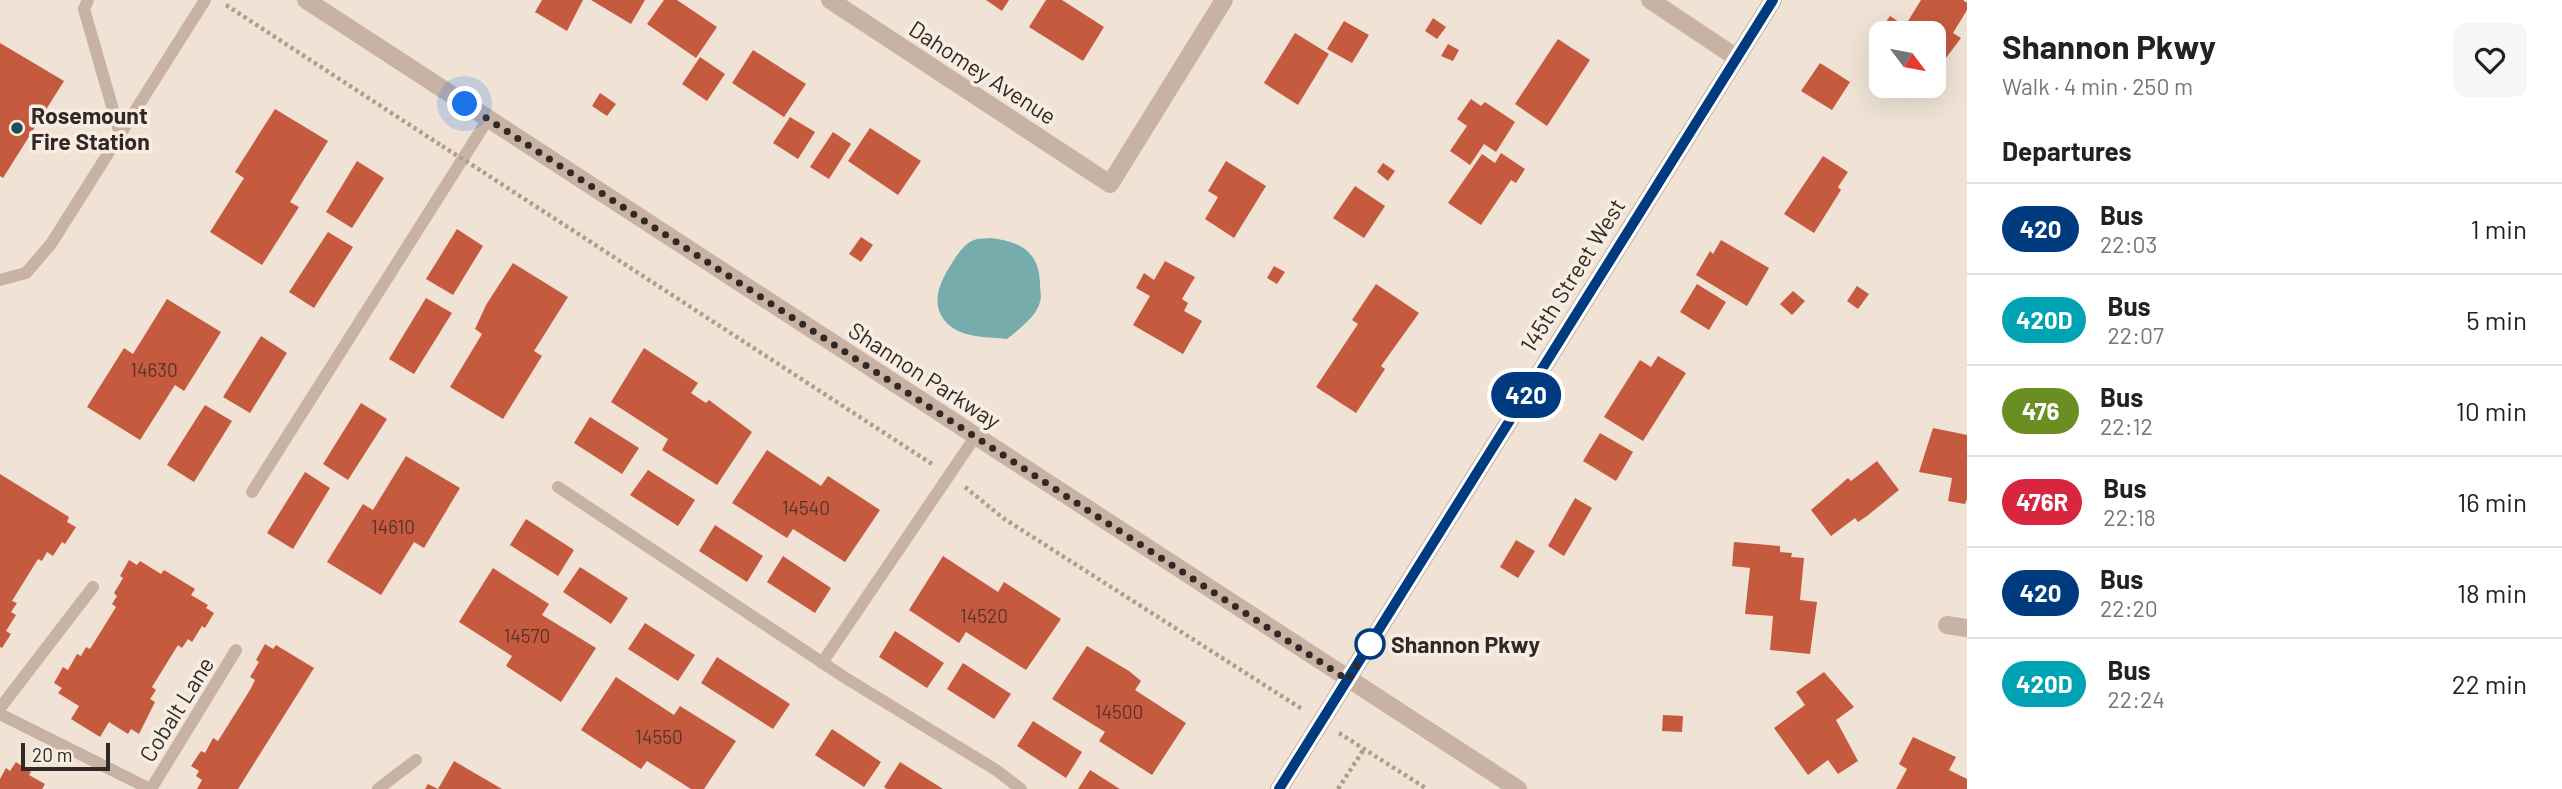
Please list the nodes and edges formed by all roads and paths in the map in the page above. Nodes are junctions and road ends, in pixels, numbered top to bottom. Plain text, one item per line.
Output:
1 (88, 0) edge
2 (205, 0) edge
3 (219, 0) edge
4 (306, 0) edge
5 (830, 0) edge
6 (1224, 0) edge
7 (1650, 0) edge
8 (1773, 0) edge
9 (1737, 58) junction
10 (488, 119) junction
11 (120, 134) junction
12 (483, 172) dead end
13 (0, 280) edge
14 (975, 437) junction
15 (558, 487) dead end
16 (252, 492) dead end
17 (93, 587) dead end
18 (1947, 625) dead end
19 (1967, 628) edge
20 (236, 650) dead end
21 (822, 663) junction
22 (1348, 680) junction
23 (0, 708) edge
24 (0, 714) edge
25 (1364, 749) dead end
26 (416, 760) dead end
27 (150, 789) edge
28 (378, 789) edge
29 (1021, 789) edge
30 (1279, 789) edge
31 (1338, 789) edge
32 (1518, 789) edge

1 - 11 lane
2 - 11 lane
3 - 12 path, bridge
4 - 10 street, Shannon Parkway
5 - 6 street, Dahomey Avenue
7 - 9 street
8 - 9 street, 145th Street West
9 - 22 street, 145th Street West
10 - 14 street, Shannon Parkway
10 - 16 lane
11 - 13 lane
14 - 21 lane
14 - 22 street, Shannon Parkway
15 - 21 lane
17 - 23 lane
18 - 19 street
20 - 27 lane, Cobalt Lane
21 - 29 lane
22 - 30 street, 145th Street West
22 - 32 street, Shannon Parkway
24 - 27 lane, Cobalt Lane
25 - 31 path
26 - 28 lane

